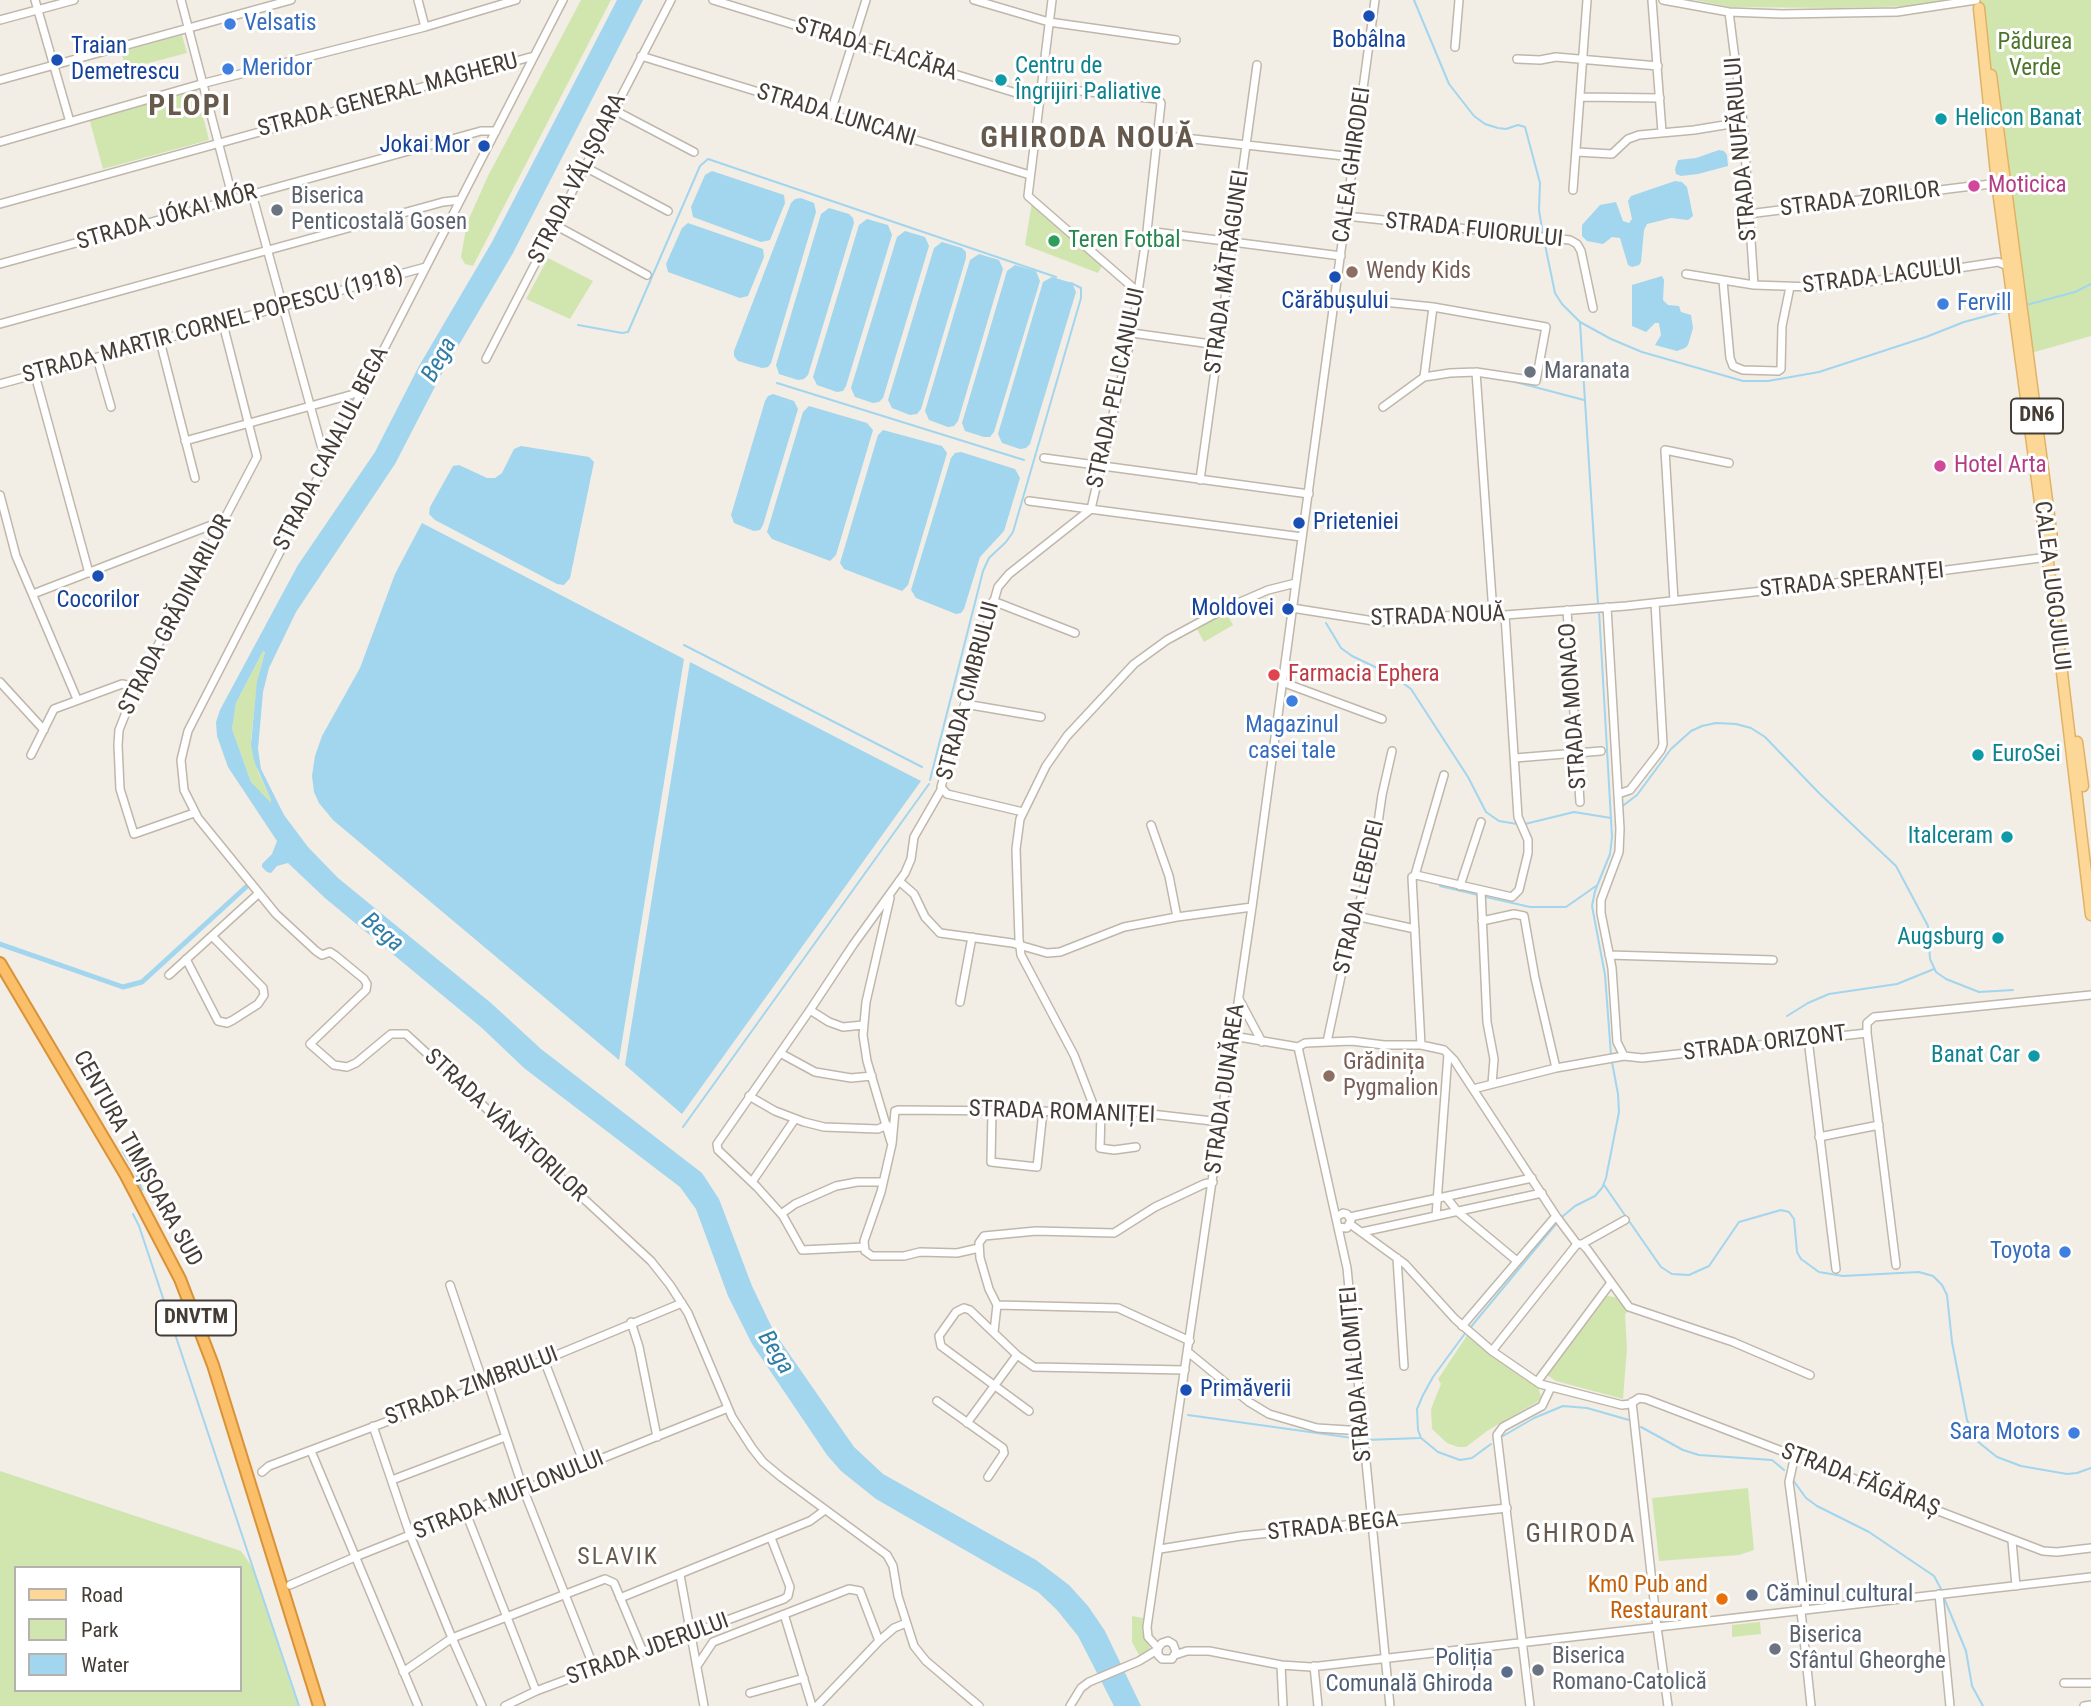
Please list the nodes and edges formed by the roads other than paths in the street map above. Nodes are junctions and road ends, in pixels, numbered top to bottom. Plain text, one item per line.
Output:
1 (36, 0) edge
2 (74, 0) edge
3 (181, 0) edge
4 (291, 0) edge
5 (418, 0) edge
6 (516, 0) edge
7 (563, 0) edge
8 (671, 0) edge
9 (713, 0) edge
10 (866, 0) edge
11 (974, 0) edge
12 (1052, 0) edge
13 (1376, 0) edge
14 (1459, 0) edge
15 (1587, 0) edge
16 (1652, 0) edge
17 (1663, 0) edge
18 (1978, 3) edge
19 (38, 10) junction
20 (1729, 12) junction
21 (0, 20) edge
22 (1049, 22) junction
23 (425, 27) junction
24 (186, 28) junction
25 (1175, 40) dead end
26 (852, 43) junction
27 (1455, 47) dead end
28 (534, 56) junction
29 (641, 56) junction
30 (1517, 59) dead end
31 (1583, 60) junction
32 (1257, 65) dead end
33 (54, 66) junction
34 (1658, 66) junction
35 (0, 80) edge
36 (201, 84) junction
37 (1041, 87) junction
38 (1581, 97) junction
39 (1660, 98) junction
40 (1040, 100) junction
41 (614, 110) junction
42 (831, 115) junction
43 (71, 122) junction
44 (1743, 122) junction
45 (496, 131) junction
46 (1661, 132) junction
47 (1158, 135) junction
48 (0, 142) edge
49 (217, 142) junction
50 (1245, 144) junction
51 (694, 152) dead end
52 (1577, 152) junction
53 (1353, 157) junction
54 (584, 167) junction
55 (1030, 175) junction
56 (1997, 183) junction
57 (1573, 190) dead end
58 (252, 194) junction
59 (233, 199) junction
60 (460, 200) junction
61 (0, 204) edge
62 (667, 211) dead end
63 (1748, 214) junction
64 (1346, 216) junction
65 (555, 225) junction
66 (1147, 231) junction
67 (1233, 241) junction
68 (268, 250) junction
69 (1341, 256) junction
70 (0, 264) edge
71 (2003, 264) junction
72 (425, 267) junction
73 (1686, 274) dead end
74 (647, 275) dead end
75 (1724, 281) junction
76 (1754, 285) junction
77 (1790, 287) junction
78 (1138, 292) junction
79 (1335, 297) junction
80 (283, 306) junction
81 (1433, 307) junction
82 (1594, 308) dead end
83 (0, 324) edge
84 (223, 324) junction
85 (1132, 332) junction
86 (160, 341) junction
87 (1218, 345) junction
88 (97, 358) junction
89 (486, 359) dead end
90 (1476, 372) junction
91 (35, 375) junction
92 (1424, 377) junction
93 (0, 384) edge
94 (361, 392) junction
95 (310, 405) junction
96 (111, 407) dead end
97 (1383, 407) dead end
98 (249, 424) junction
99 (185, 441) junction
100 (328, 457) junction
101 (1044, 458) dead end
102 (1729, 463) dead end
103 (1102, 465) junction
104 (195, 478) dead end
105 (1200, 480) junction
106 (1309, 494) junction
107 (0, 495) edge
108 (1029, 501) dead end
109 (1091, 509) junction
110 (223, 521) junction
111 (1302, 537) junction
112 (2048, 557) junction
113 (89, 573) junction
114 (1296, 583) junction
115 (33, 594) junction
116 (993, 601) junction
117 (1674, 601) junction
118 (1655, 603) junction
119 (1607, 607) junction
120 (1292, 608) junction
121 (1567, 610) junction
122 (1493, 613) junction
123 (1505, 615) junction
124 (1075, 633) dead end
125 (0, 682) edge
126 (1282, 682) junction
127 (136, 687) junction
128 (77, 699) junction
129 (965, 704) junction
130 (1041, 717) dead end
131 (1382, 719) dead end
132 (44, 730) junction
133 (1392, 751) dead end
134 (1601, 751) dead end
135 (1577, 753) junction
136 (31, 755) dead end
137 (1515, 758) junction
138 (1444, 775) dead end
139 (941, 790) junction
140 (1618, 794) junction
141 (1580, 802) dead end
142 (1023, 812) junction
143 (194, 813) junction
144 (1481, 822) dead end
145 (1151, 825) dead end
146 (2091, 859) edge
147 (1415, 875) junction
148 (899, 881) junction
149 (1460, 886) junction
150 (1481, 891) junction
151 (258, 894) junction
152 (891, 894) junction
153 (1252, 907) junction
154 (2091, 915) edge
155 (1356, 916) junction
156 (1177, 917) junction
157 (1482, 920) junction
158 (1415, 929) junction
159 (212, 936) junction
160 (972, 937) junction
161 (1019, 945) junction
162 (1609, 955) junction
163 (186, 959) junction
164 (1773, 960) dead end
165 (0, 962) edge
166 (169, 975) dead end
167 (2091, 995) edge
168 (1238, 998) junction
169 (960, 1002) dead end
170 (810, 1010) junction
171 (863, 1025) junction
172 (1867, 1032) junction
173 (1233, 1036) junction
174 (1808, 1039) junction
175 (1262, 1042) junction
176 (1327, 1042) junction
177 (310, 1044) joint
178 (1421, 1045) junction
179 (1298, 1048) junction
180 (780, 1053) junction
181 (1448, 1053) junction
182 (1624, 1056) junction
183 (1556, 1068) junction
184 (872, 1076) junction
185 (1492, 1084) junction
186 (1473, 1089) junction
187 (750, 1096) junction
188 (880, 1108) junction
189 (900, 1109) junction
190 (992, 1110) junction
191 (1042, 1111) junction
192 (1099, 1112) junction
193 (894, 1118) junction
194 (795, 1119) junction
195 (1221, 1122) junction
196 (1879, 1125) junction
197 (885, 1127) junction
198 (1819, 1137) junction
199 (892, 1144) junction
200 (1136, 1147) dead end
201 (1532, 1178) junction
202 (752, 1182) junction
203 (883, 1182) junction
204 (1213, 1182) junction
205 (1542, 1193) junction
206 (1446, 1197) junction
207 (1435, 1199) junction
208 (1458, 1212) junction
209 (781, 1214) junction
210 (1436, 1216) junction
211 (1556, 1216) junction
212 (1336, 1217) junction
213 (1350, 1220) junction
214 (1625, 1220) dead end
215 (1338, 1227) junction
216 (1362, 1233) junction
217 (1579, 1244) junction
218 (864, 1247) junction
219 (979, 1248) junction
220 (1397, 1258) junction
221 (1517, 1261) junction
222 (1896, 1265) dead end
223 (1836, 1269) dead end
224 (1610, 1284) junction
225 (450, 1285) dead end
226 (682, 1303) junction
227 (997, 1305) junction
228 (631, 1322) junction
229 (1465, 1329) junction
230 (996, 1334) junction
231 (1190, 1341) junction
232 (1188, 1352) junction
233 (1492, 1352) junction
234 (1017, 1355) junction
235 (544, 1360) junction
236 (1404, 1366) dead end
237 (1185, 1370) junction
238 (1810, 1375) dead end
239 (1537, 1382) junction
240 (486, 1384) junction
241 (994, 1386) junction
242 (1551, 1387) junction
243 (937, 1401) dead end
244 (1632, 1402) junction
245 (728, 1408) junction
246 (1029, 1411) dead end
247 (967, 1423) junction
248 (373, 1426) junction
249 (505, 1437) junction
250 (657, 1437) junction
251 (1363, 1437) junction
252 (311, 1451) junction
253 (1795, 1455) junction
254 (585, 1466) junction
255 (262, 1472) dead end
256 (988, 1477) dead end
257 (392, 1480) junction
258 (524, 1491) junction
259 (1507, 1508) junction
260 (825, 1510) junction
261 (466, 1513) junction
262 (1371, 1524) junction
263 (410, 1535) junction
264 (771, 1538) junction
265 (2012, 1541) junction
266 (2091, 1548) edge
267 (1160, 1549) junction
268 (355, 1557) junction
269 (680, 1575) junction
270 (2091, 1577) edge
271 (290, 1586) dead end
272 (2016, 1586) junction
273 (565, 1594) junction
274 (1939, 1594) junction
275 (620, 1598) junction
276 (1804, 1611) junction
277 (784, 1614) junction
278 (507, 1617) junction
279 (906, 1623) junction
280 (1657, 1627) junction
281 (691, 1635) junction
282 (452, 1638) junction
283 (880, 1641) junction
284 (1521, 1643) junction
285 (1175, 1646) junction
286 (1159, 1650) junction
287 (1186, 1651) junction
288 (643, 1652) junction
289 (1175, 1655) junction
290 (1385, 1659) junction
291 (1281, 1665) junction
292 (1314, 1666) junction
293 (697, 1667) junction
294 (595, 1670) junction
295 (403, 1672) junction
296 (804, 1678) junction
297 (2091, 1683) edge
298 (2064, 1684) dead end
299 (537, 1691) junction
300 (750, 1693) dead end
301 (2091, 1704) edge
302 (319, 1706) edge
303 (418, 1706) edge
304 (482, 1706) edge
305 (505, 1706) edge
306 (704, 1706) edge
307 (814, 1706) edge
308 (979, 1706) edge
309 (1070, 1706) edge
310 (1283, 1706) edge
311 (1318, 1706) edge
312 (1390, 1706) edge
313 (1530, 1706) edge
314 (1668, 1706) edge
315 (1811, 1706) edge
316 (1950, 1706) edge
317 (2084, 1706) edge

1 - 19 street
2 - 19 street
3 - 24 street
4 - 24 street
5 - 23 street
6 - 23 street
7 - 28 street, STRADA CANALUL BEGA
8 - 29 street, STRADA VĂLIȘOARA
9 - 26 street, STRADA FLACĂRA
10 - 26 street
11 - 22 street
12 - 22 street
13 - 53 street, CALEA GHIRODEI
14 - 27 street
15 - 31 street
16 - 34 street
17 - 20 street
18 - 20 street
18 - 56 main road, CALEA LUGOJULUI / DN6
18 - 146 main road, CALEA LUGOJULUI / DN6
19 - 21 street
19 - 33 street
20 - 44 street, STRADA NUFĂRULUI
22 - 25 street
22 - 37 street
23 - 36 street
24 - 33 street
24 - 36 street
26 - 40 street, STRADA FLACĂRA
26 - 42 street
28 - 45 street, STRADA CANALUL BEGA
28 - 49 street, STRADA GENERAL MAGHERU
29 - 41 street, STRADA VĂLIȘOARA
29 - 42 street, STRADA LUNCANI
30 - 31 street
31 - 34 street
31 - 38 street
32 - 50 street, STRADA MĂTRĂGUNEI
33 - 35 street
33 - 43 street
34 - 39 street
36 - 43 street
36 - 49 street
37 - 40 street
37 - 47 street, STRADA PELICANULUI
38 - 39 street
38 - 52 street
39 - 46 street
40 - 55 street
41 - 51 street
41 - 54 street, STRADA VĂLIȘOARA
42 - 55 street, STRADA LUNCANI
43 - 48 street
44 - 46 street
44 - 63 street, STRADA NUFĂRULUI
45 - 58 street, STRADA JÓKAI MÓR
45 - 60 street, STRADA CANALUL BEGA
46 - 52 street
47 - 50 street
47 - 66 street, STRADA PELICANULUI
49 - 59 street
49 - 61 street, STRADA GENERAL MAGHERU
50 - 53 street
50 - 67 street, STRADA MĂTRĂGUNEI
52 - 57 street
53 - 64 street, CALEA GHIRODEI
54 - 62 street
54 - 65 street, STRADA VĂLIȘOARA
55 - 78 street
56 - 63 street, STRADA ZORILOR
56 - 71 main road, CALEA LUGOJULUI / DN6
58 - 59 street, STRADA JÓKAI MÓR
58 - 68 street
59 - 70 street, STRADA JÓKAI MÓR
60 - 68 street
60 - 72 street, STRADA CANALUL BEGA
63 - 76 street, STRADA NUFĂRULUI
64 - 69 street, CALEA GHIRODEI
64 - 82 street, STRADA FUIORULUI
65 - 74 street
65 - 89 street, STRADA VĂLIȘOARA
66 - 67 street
66 - 78 street, STRADA PELICANULUI
67 - 69 street
67 - 87 street, STRADA MĂTRĂGUNEI
68 - 80 street
68 - 83 street
69 - 79 street, CALEA GHIRODEI
71 - 77 street, STRADA LACULUI
71 - 112 main road, CALEA LUGOJULUI / DN6
72 - 80 street, STRADA MARTIR CORNEL POPESCU (1918)
72 - 94 street, STRADA CANALUL BEGA
73 - 75 street, STRADA LACULUI
75 - 76 street, STRADA LACULUI
75 - 77 street
76 - 77 street, STRADA LACULUI
78 - 85 street, STRADA PELICANULUI
79 - 81 street
79 - 106 street, CALEA GHIRODEI
80 - 84 street, STRADA MARTIR CORNEL POPESCU (1918)
80 - 95 street
81 - 90 street
81 - 92 street
84 - 86 street, STRADA MARTIR CORNEL POPESCU (1918)
84 - 98 street
85 - 87 street
85 - 103 street, STRADA PELICANULUI
86 - 88 street, STRADA MARTIR CORNEL POPESCU (1918)
86 - 99 street
87 - 105 street, STRADA MĂTRĂGUNEI
88 - 91 street, STRADA MARTIR CORNEL POPESCU (1918)
88 - 96 street
90 - 92 street
90 - 122 street
91 - 93 street, STRADA MARTIR CORNEL POPESCU (1918)
91 - 113 street
92 - 97 street
94 - 95 street
94 - 100 street, STRADA CANALUL BEGA
95 - 98 street
95 - 100 street
98 - 99 street
98 - 110 street, STRADA GRĂDINARILOR
99 - 104 street
100 - 143 street, STRADA CANALUL BEGA
101 - 103 street
102 - 117 street
103 - 105 street
103 - 109 street, STRADA PELICANULUI
105 - 106 street
106 - 111 street, CALEA GHIRODEI
107 - 115 street
108 - 109 street
109 - 111 street
109 - 116 street, STRADA CIMBRULUI
110 - 113 street
110 - 127 street, STRADA GRĂDINARILOR
111 - 114 street, STRADA DUNĂREA
112 - 117 street, STRADA SPERANȚEI
112 - 154 main road, CALEA LUGOJULUI / DN6
113 - 115 street
114 - 120 street, STRADA DUNĂREA
114 - 142 street
115 - 128 street
116 - 124 street
116 - 129 street, STRADA CIMBRULUI
117 - 118 street, STRADA SPERANȚEI
118 - 119 street, STRADA SPERANȚEI
118 - 140 street
119 - 121 street, STRADA NOUĂ
119 - 140 street
120 - 122 street, STRADA NOUĂ
120 - 126 street, STRADA DUNĂREA
121 - 123 street, STRADA NOUĂ
121 - 135 street, STRADA MONACO
122 - 123 street, STRADA NOUĂ
123 - 137 street
125 - 132 street
126 - 131 street
126 - 153 street, STRADA DUNĂREA
127 - 128 street
127 - 143 street, STRADA GRĂDINARILOR
128 - 132 street
129 - 130 street
129 - 139 street, STRADA CIMBRULUI
132 - 136 street
133 - 155 street, STRADA LEBEDEI
134 - 135 street
135 - 137 street
135 - 141 street, STRADA MONACO
137 - 150 street
138 - 147 street
139 - 142 street, STRADA CIMBRULUI
139 - 148 street
140 - 162 street
142 - 161 street
143 - 151 street, STRADA CANALUL BEGA
144 - 149 street
145 - 156 street
147 - 149 street
147 - 158 street
148 - 152 street
148 - 160 street
149 - 150 street
150 - 157 street
151 - 159 street
151 - 177 street, STRADA CANALUL BEGA
152 - 170 street
152 - 171 street
153 - 156 street
153 - 168 street, STRADA DUNĂREA
155 - 158 street
155 - 176 street, STRADA LEBEDEI
156 - 161 street
157 - 183 street
157 - 185 street
158 - 178 street
159 - 163 street
159 - 163 street
160 - 161 street
160 - 169 street
161 - 192 street
162 - 164 street
162 - 182 street
163 - 166 street
165 - 302 highway, CENTURA TIMIȘOARA SUD / DNVTM
167 - 172 street, STRADA ORIZONT
168 - 173 street, STRADA DUNĂREA
168 - 175 street
170 - 171 street
170 - 180 street
171 - 184 street
172 - 174 street, STRADA ORIZONT
172 - 196 street
173 - 175 street
173 - 195 street, STRADA DUNĂREA
174 - 182 street, STRADA ORIZONT
174 - 198 street
175 - 179 street
176 - 178 street
176 - 179 street
177 - 226 street, STRADA VÂNĂTORILOR
178 - 181 street
179 - 212 street, STRADA IALOMIȚEI
180 - 184 street
180 - 187 street
181 - 186 street
181 - 207 street
182 - 183 street, STRADA ORIZONT
183 - 185 street, STRADA ORIZONT
184 - 188 street
185 - 186 street, STRADA ORIZONT
186 - 201 street
187 - 194 street
187 - 202 street
188 - 189 street, STRADA ROMANIȚEI
188 - 197 street
189 - 190 street, STRADA ROMANIȚEI
189 - 193 street
190 - 191 street, STRADA ROMANIȚEI
190 - 191 street
191 - 192 street, STRADA ROMANIȚEI
192 - 195 street, STRADA ROMANIȚEI
192 - 200 street
193 - 197 street
193 - 199 street
194 - 197 street
194 - 202 street
195 - 204 street, STRADA DUNĂREA
196 - 198 street
196 - 222 street
197 - 199 street
198 - 223 street
199 - 203 street
201 - 205 street
201 - 206 street
202 - 209 street
203 - 209 street
203 - 218 street
204 - 219 street
204 - 231 street, STRADA DUNĂREA
205 - 208 street
205 - 211 street
206 - 207 street
206 - 208 street
207 - 210 street
207 - 213 street
208 - 210 street
208 - 221 street
209 - 218 street
210 - 216 street
211 - 217 street
211 - 221 street
212 - 213 street
212 - 215 street, STRADA IALOMIȚEI
213 - 215 street
213 - 216 street, STRADA FĂGĂRAȘ
214 - 217 street
215 - 251 street, STRADA IALOMIȚEI
216 - 220 street, STRADA FĂGĂRAȘ
217 - 224 street
217 - 233 street
218 - 219 street
219 - 227 street
220 - 229 street, STRADA FĂGĂRAȘ
220 - 236 street
221 - 229 street
224 - 238 street
224 - 239 street
225 - 240 street
226 - 228 street, STRADA ZIMBRULUI
226 - 245 street, STRADA VÂNĂTORILOR
227 - 230 street
227 - 231 street
228 - 235 street, STRADA ZIMBRULUI
228 - 250 street
229 - 233 street, STRADA FĂGĂRAȘ
230 - 234 street
230 - 241 street
231 - 232 street, STRADA DUNĂREA
232 - 237 street, STRADA DUNĂREA
232 - 251 street
233 - 239 street, STRADA FĂGĂRAȘ
234 - 237 street
234 - 241 street
235 - 240 street, STRADA ZIMBRULUI
235 - 254 street
237 - 267 street, STRADA DUNĂREA
239 - 242 street, STRADA FĂGĂRAȘ
240 - 248 street, STRADA ZIMBRULUI
240 - 249 street
241 - 246 street
241 - 247 street
242 - 244 street, STRADA FĂGĂRAȘ
242 - 259 street
243 - 247 street
244 - 253 street, STRADA FĂGĂRAȘ
244 - 280 street
245 - 250 street, STRADA MUFLONULUI
245 - 260 street, STRADA VÂNĂTORILOR
247 - 256 street
248 - 252 street, STRADA ZIMBRULUI
248 - 257 street
249 - 257 street
249 - 258 street
250 - 254 street, STRADA MUFLONULUI
251 - 262 street, STRADA IALOMIȚEI
252 - 255 street, STRADA ZIMBRULUI
252 - 268 street
253 - 265 street, STRADA FĂGĂRAȘ
253 - 276 street
254 - 258 street, STRADA MUFLONULUI
257 - 263 street
258 - 261 street, STRADA MUFLONULUI
258 - 273 street
259 - 262 street, STRADA BEGA
259 - 284 street
260 - 264 street
260 - 279 street, STRADA VÂNĂTORILOR
261 - 263 street, STRADA MUFLONULUI
261 - 278 street
262 - 267 street, STRADA BEGA
262 - 290 street, STRADA IALOMIȚEI
263 - 268 street, STRADA MUFLONULUI
263 - 282 street
264 - 269 street
264 - 281 street, STRADA JDERULUI
265 - 266 street, STRADA FĂGĂRAȘ
265 - 272 street
267 - 286 street, STRADA DUNĂREA
268 - 271 street, STRADA MUFLONULUI
268 - 295 street
269 - 275 street
269 - 281 street
270 - 272 street
272 - 274 street
273 - 275 street
273 - 278 street
273 - 294 street
274 - 276 street
274 - 316 street
275 - 288 street
276 - 280 street
276 - 315 street
277 - 283 street
277 - 293 street
277 - 296 street
278 - 282 street
278 - 299 street
279 - 283 street
279 - 308 street, STRADA VÂNĂTORILOR
280 - 284 street
280 - 314 street
281 - 288 street, STRADA JDERULUI
281 - 293 street
282 - 295 street
282 - 304 street
283 - 307 street
284 - 290 street
284 - 313 street
285 - 286 street, STRADA DUNĂREA
285 - 287 street, STRADA DUNĂREA
285 - 289 street
286 - 289 street
286 - 309 street
287 - 289 street
287 - 291 street
288 - 294 street, STRADA JDERULUI
290 - 292 street
290 - 312 street, STRADA IALOMIȚEI
291 - 292 street
291 - 310 street
292 - 311 street
293 - 306 street
294 - 299 street, STRADA JDERULUI
295 - 303 street
296 - 300 street
296 - 307 street
297 - 298 street
299 - 305 street, STRADA JDERULUI
301 - 317 street

